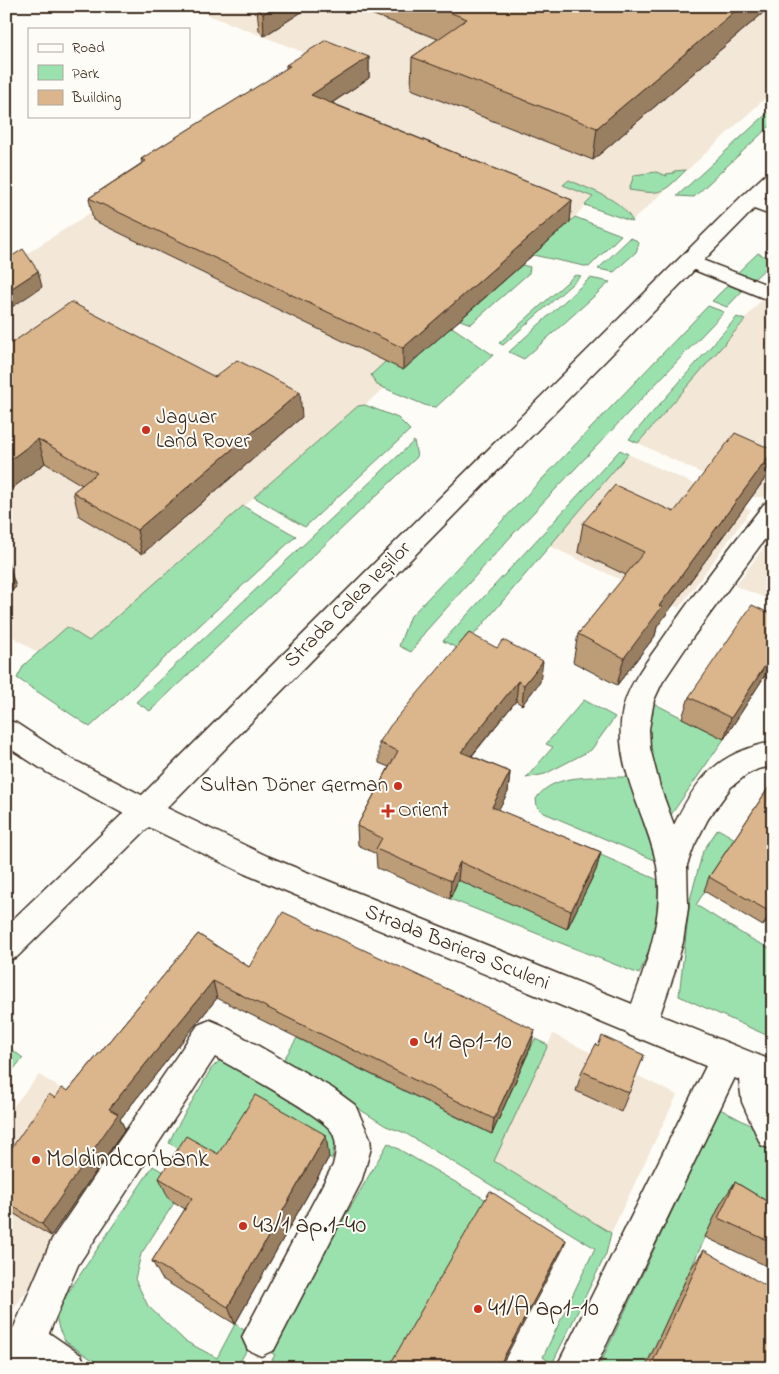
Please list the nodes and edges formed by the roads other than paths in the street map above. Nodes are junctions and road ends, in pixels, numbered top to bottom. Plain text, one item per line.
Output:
1 (773, 178) edge
2 (749, 200) junction
3 (773, 210) edge
4 (689, 261) junction
5 (773, 294) edge
6 (773, 510) edge
7 (6, 731) edge
8 (773, 754) edge
9 (145, 811) junction
10 (672, 864) junction
11 (6, 947) edge
12 (641, 1024) junction
13 (751, 1069) edge
14 (773, 1132) edge
15 (261, 1337) dead end
16 (18, 1354) edge
17 (68, 1368) edge
18 (575, 1368) edge

1 - 2 main road, Strada Calea Ieșilor
2 - 3 main road
2 - 4 main road, Strada Calea Ieșilor
4 - 5 main road
4 - 9 main road, Strada Calea Ieșilor
6 - 10 main road
7 - 9 main road, Strada Bariera Sculeni
8 - 10 main road
9 - 11 main road, Strada Calea Ieșilor
9 - 12 main road, Strada Bariera Sculeni
10 - 12 main road
12 - 13 main road, Strada Bariera Sculeni
13 - 14 main road
13 - 18 main road
15 - 16 main road
16 - 17 main road

